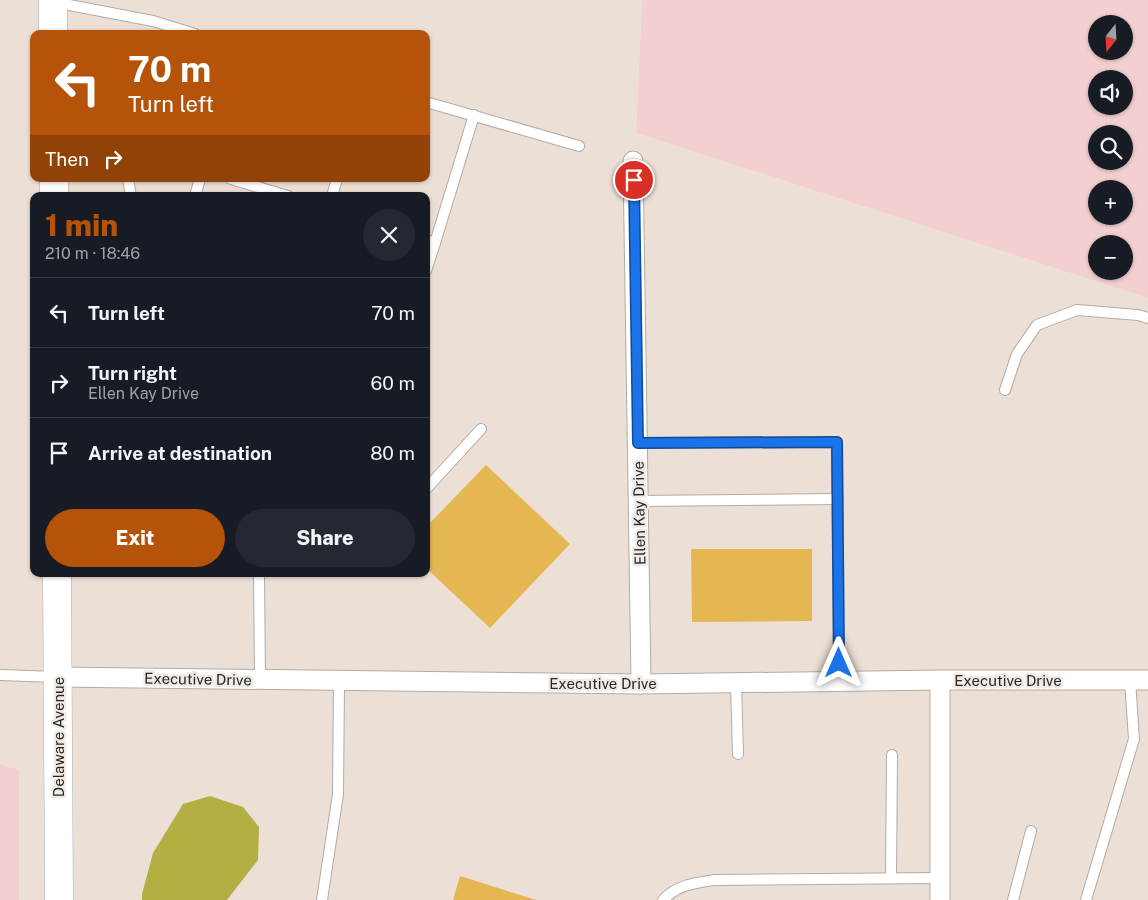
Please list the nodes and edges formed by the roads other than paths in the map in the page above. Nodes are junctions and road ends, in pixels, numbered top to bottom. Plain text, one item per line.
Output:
1 (53, 1) edge
2 (53, 30) edge
3 (182, 30) edge
4 (430, 103) edge
5 (474, 116) junction
6 (579, 146) dead end
7 (634, 161) dead end
8 (239, 182) edge
9 (265, 192) edge
10 (430, 241) edge
11 (1148, 318) edge
12 (1005, 390) dead end
13 (480, 429) dead end
14 (638, 443) junction
15 (430, 485) edge
16 (838, 499) junction
17 (638, 501) junction
18 (56, 577) edge
19 (258, 577) edge
20 (0, 675) edge
21 (57, 677) junction
22 (260, 679) junction
23 (940, 680) junction
24 (1139, 680) edge
25 (339, 681) junction
26 (839, 682) junction
27 (736, 683) junction
28 (641, 684) junction
29 (738, 754) dead end
30 (892, 755) dead end
31 (1031, 831) dead end
32 (891, 878) junction
33 (940, 878) junction
34 (59, 900) edge
35 (322, 900) edge
36 (663, 900) edge
37 (940, 900) edge
38 (1013, 900) edge
39 (1086, 900) edge

1 - 2 main road
1 - 3 lane
4 - 5 lane
5 - 6 lane
5 - 10 lane
7 - 14 street, Ellen Kay Drive
8 - 9 lane
11 - 12 lane
13 - 15 lane
14 - 16 lane
14 - 17 street, Ellen Kay Drive
16 - 17 lane
16 - 26 lane
17 - 28 street, Ellen Kay Drive
18 - 21 main road, Delaware Avenue
19 - 22 lane
20 - 21 lane
21 - 22 street, Executive Drive
21 - 34 main road, Delaware Avenue
22 - 25 street, Executive Drive
23 - 24 street, Executive Drive
23 - 26 street, Executive Drive
23 - 33 street
24 - 39 lane
25 - 28 street, Executive Drive
25 - 35 lane
26 - 27 street, Executive Drive
27 - 28 street, Executive Drive
27 - 29 lane
30 - 32 lane
31 - 38 lane
32 - 33 lane
32 - 36 lane
33 - 37 street

